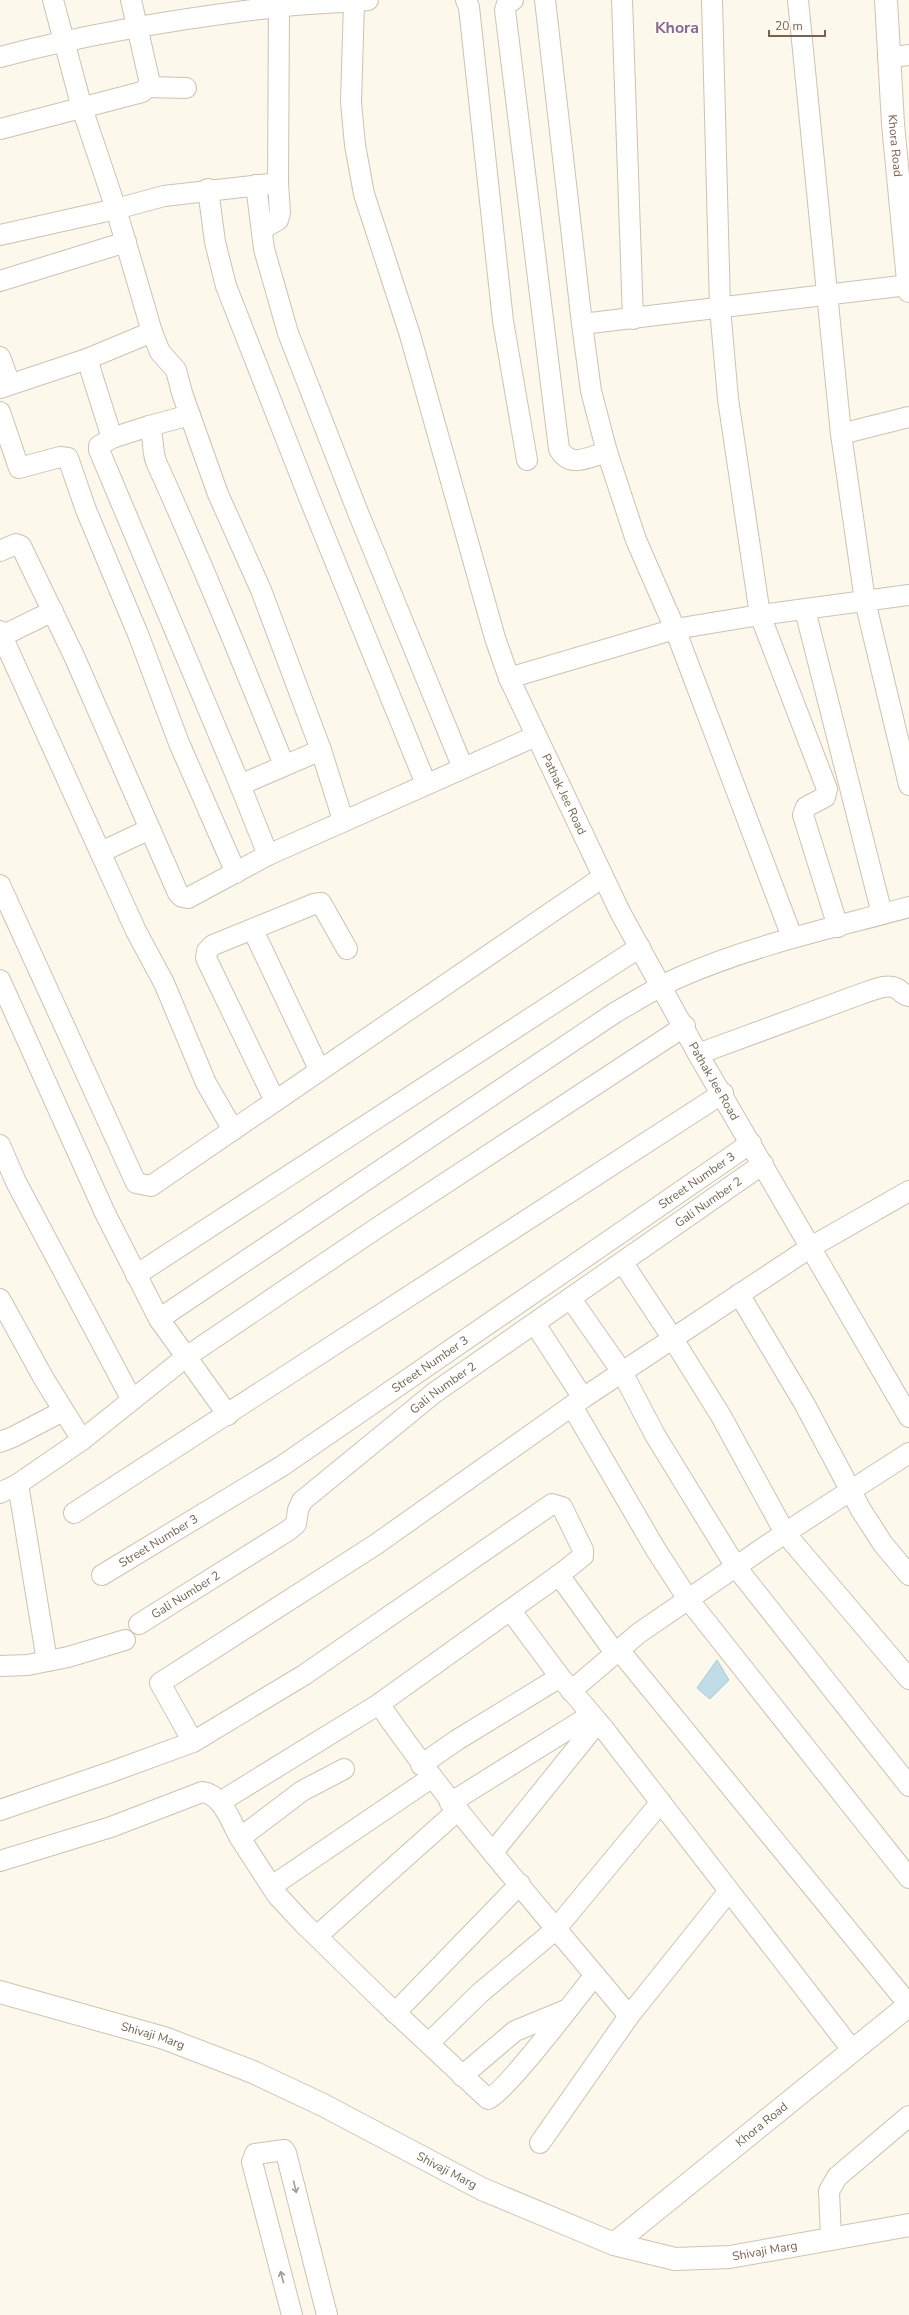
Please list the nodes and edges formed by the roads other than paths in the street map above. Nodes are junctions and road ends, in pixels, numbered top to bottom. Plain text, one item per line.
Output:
1 (53, 0) edge
2 (131, 0) edge
3 (466, 0) edge
4 (513, 0) edge
5 (545, 0) edge
6 (622, 0) edge
7 (712, 0) edge
8 (798, 0) edge
9 (886, 0) edge
10 (361, 1) edge
11 (279, 6) junction
12 (136, 26) junction
13 (64, 40) junction
14 (0, 56) edge
15 (899, 56) edge
16 (148, 87) junction
17 (186, 88) dead end
18 (82, 108) junction
19 (0, 129) edge
20 (902, 151) edge
21 (278, 183) junction
22 (256, 185) junction
23 (208, 189) junction
24 (116, 209) junction
25 (262, 229) junction
26 (0, 235) edge
27 (126, 242) junction
28 (0, 281) edge
29 (909, 287) edge
30 (826, 296) junction
31 (720, 308) junction
32 (633, 319) junction
33 (582, 324) junction
34 (152, 332) junction
35 (0, 357) edge
36 (87, 359) junction
37 (5, 386) edge
38 (0, 412) edge
39 (190, 415) junction
40 (909, 417) edge
41 (149, 426) junction
42 (841, 434) junction
43 (112, 438) junction
44 (606, 452) junction
45 (527, 460) dead end
46 (0, 551) edge
47 (909, 595) edge
48 (865, 601) junction
49 (805, 610) junction
50 (53, 611) junction
51 (760, 615) junction
52 (675, 629) junction
53 (1, 634) edge
54 (509, 678) junction
55 (536, 736) junction
56 (321, 750) junction
57 (284, 765) junction
58 (463, 768) junction
59 (426, 784) junction
60 (240, 785) junction
61 (909, 785) edge
62 (343, 820) junction
63 (150, 829) junction
64 (101, 852) junction
65 (268, 855) junction
66 (236, 873) junction
67 (603, 877) junction
68 (0, 885) edge
69 (909, 907) edge
70 (882, 914) junction
71 (838, 927) junction
72 (253, 930) junction
73 (792, 937) junction
74 (640, 947) junction
75 (346, 949) dead end
76 (0, 980) edge
77 (662, 986) junction
78 (909, 996) edge
79 (685, 1026) junction
80 (698, 1054) junction
81 (319, 1069) junction
82 (723, 1093) junction
83 (275, 1101) junction
84 (233, 1130) junction
85 (751, 1143) junction
86 (0, 1145) edge
87 (763, 1164) junction
88 (909, 1191) edge
89 (810, 1247) junction
90 (622, 1263) junction
91 (136, 1274) junction
92 (739, 1294) junction
93 (0, 1299) edge
94 (571, 1300) junction
95 (159, 1319) junction
96 (535, 1324) junction
97 (673, 1339) junction
98 (186, 1357) junction
99 (622, 1372) junction
100 (132, 1400) junction
101 (578, 1402) junction
102 (63, 1411) junction
103 (228, 1415) junction
104 (909, 1417) edge
105 (82, 1440) junction
106 (0, 1442) edge
107 (909, 1453) edge
108 (18, 1484) junction
109 (851, 1490) junction
110 (0, 1492) edge
111 (74, 1512) dead end
112 (786, 1533) junction
113 (736, 1566) junction
114 (559, 1575) junction
115 (909, 1575) edge
116 (102, 1576) dead end
117 (688, 1599) junction
118 (511, 1610) junction
119 (139, 1624) dead end
120 (125, 1640) dead end
121 (617, 1651) junction
122 (48, 1661) junction
123 (0, 1664) edge
124 (909, 1679) edge
125 (565, 1684) junction
126 (379, 1704) junction
127 (594, 1718) junction
128 (193, 1742) junction
129 (344, 1769) dead end
130 (426, 1771) junction
131 (909, 1786) edge
132 (220, 1802) junction
133 (661, 1802) junction
134 (454, 1807) junction
135 (0, 1810) edge
136 (240, 1838) junction
137 (494, 1852) junction
138 (0, 1861) edge
139 (909, 1878) edge
140 (520, 1884) junction
141 (272, 1886) junction
142 (729, 1891) junction
143 (555, 1930) junction
144 (317, 1936) junction
145 (595, 1975) junction
146 (0, 1992) edge
147 (909, 2005) edge
148 (566, 2010) junction
149 (395, 2013) junction
150 (629, 2016) junction
151 (428, 2043) junction
152 (853, 2051) junction
153 (462, 2076) junction
154 (909, 2116) edge
155 (540, 2143) dead end
156 (909, 2225) edge
157 (831, 2238) junction
158 (614, 2244) junction
159 (292, 2315) edge
160 (327, 2315) edge

1 - 13 street
2 - 12 street
3 - 45 street
4 - 44 street
5 - 33 street
6 - 32 street
7 - 31 street
8 - 30 street
9 - 15 main road, Khora Road
10 - 11 street
10 - 54 street, Pathak Jee Road
11 - 12 street
11 - 21 street
12 - 13 street
12 - 16 street
13 - 14 street
13 - 18 street
15 - 20 main road, Khora Road
16 - 17 street
16 - 18 street
18 - 19 street
18 - 24 street
20 - 29 main road, Khora Road
21 - 22 street
21 - 25 street
22 - 23 street
22 - 25 street
23 - 24 street
23 - 59 street
24 - 26 street
24 - 27 street
25 - 58 street
27 - 28 street
27 - 34 street
29 - 30 street
30 - 31 street
30 - 42 street
31 - 32 street
31 - 51 street
32 - 33 street
33 - 44 street
34 - 36 street
34 - 39 street
35 - 37 street
36 - 37 street
36 - 43 street
38 - 66 street
39 - 41 street
39 - 56 street
40 - 42 street
41 - 43 street
41 - 57 street
42 - 48 street
43 - 60 street
44 - 52 street
46 - 50 street
47 - 48 street
48 - 49 street
48 - 61 street
49 - 51 street
49 - 70 street
50 - 53 street
50 - 63 street
51 - 52 street
51 - 71 street
52 - 54 street
52 - 73 street
53 - 64 street
54 - 55 street, Pathak Jee Road
55 - 58 street
55 - 67 street, Pathak Jee Road
56 - 57 street
56 - 62 street
57 - 60 street
58 - 59 street
59 - 62 street
60 - 65 street
62 - 65 street
63 - 64 street
63 - 66 street
64 - 84 street
65 - 66 street
67 - 74 street, Pathak Jee Road
67 - 81 street
68 - 84 street
69 - 70 street
70 - 71 street
71 - 73 street
72 - 75 street
72 - 81 street
72 - 83 street
73 - 77 street
74 - 77 street, Pathak Jee Road
74 - 91 street
76 - 91 street
77 - 79 street, Pathak Jee Road
77 - 95 street
78 - 80 street
79 - 80 street, Pathak Jee Road
79 - 98 street
80 - 82 street, Pathak Jee Road
81 - 83 street
82 - 85 street, Pathak Jee Road
82 - 103 street
83 - 84 street
85 - 87 street, Pathak Jee Road
85 - 116 street, Street Number 3
86 - 100 street
87 - 89 street, Pathak Jee Road
87 - 90 street, Gali Number 2
88 - 89 street
89 - 92 street
89 - 104 street, Pathak Jee Road
90 - 94 street, Gali Number 2
90 - 97 street
91 - 95 street
92 - 97 street
92 - 109 street
93 - 102 street
94 - 96 street, Gali Number 2
94 - 99 street
95 - 98 street
96 - 101 street
96 - 119 street, Gali Number 2
97 - 99 street
97 - 112 street
98 - 100 street
98 - 103 street
99 - 101 street
99 - 113 street
100 - 105 street
101 - 117 street
101 - 128 street
102 - 105 street
102 - 106 street
103 - 111 street
105 - 108 street
107 - 109 street
108 - 110 street
108 - 122 street
109 - 112 street
109 - 115 street
112 - 113 street
112 - 124 street
113 - 117 street
113 - 131 street
114 - 118 street
114 - 121 street
114 - 128 street
117 - 121 street
117 - 139 street
118 - 125 street
118 - 126 street
120 - 122 street
121 - 125 street
121 - 147 street
122 - 123 street
125 - 127 street
125 - 130 street
126 - 130 street
126 - 132 street
127 - 133 street
127 - 134 street
127 - 137 street
128 - 135 street
129 - 136 street
130 - 134 street
130 - 141 street
132 - 136 street
132 - 138 street
133 - 142 street
133 - 143 street
134 - 137 street
134 - 144 street
136 - 141 street
137 - 140 street
140 - 143 street
140 - 149 street
141 - 144 street
142 - 150 street
142 - 152 street
143 - 145 street
143 - 151 street
144 - 149 street
145 - 148 street
145 - 150 street
146 - 158 main road, Shivaji Marg
147 - 152 main road, Khora Road
148 - 153 street
148 - 153 street
149 - 151 street
150 - 155 street
151 - 153 street
152 - 158 main road, Khora Road
154 - 157 street
156 - 157 main road, Shivaji Marg
157 - 158 main road, Shivaji Marg
159 -> 160 street

